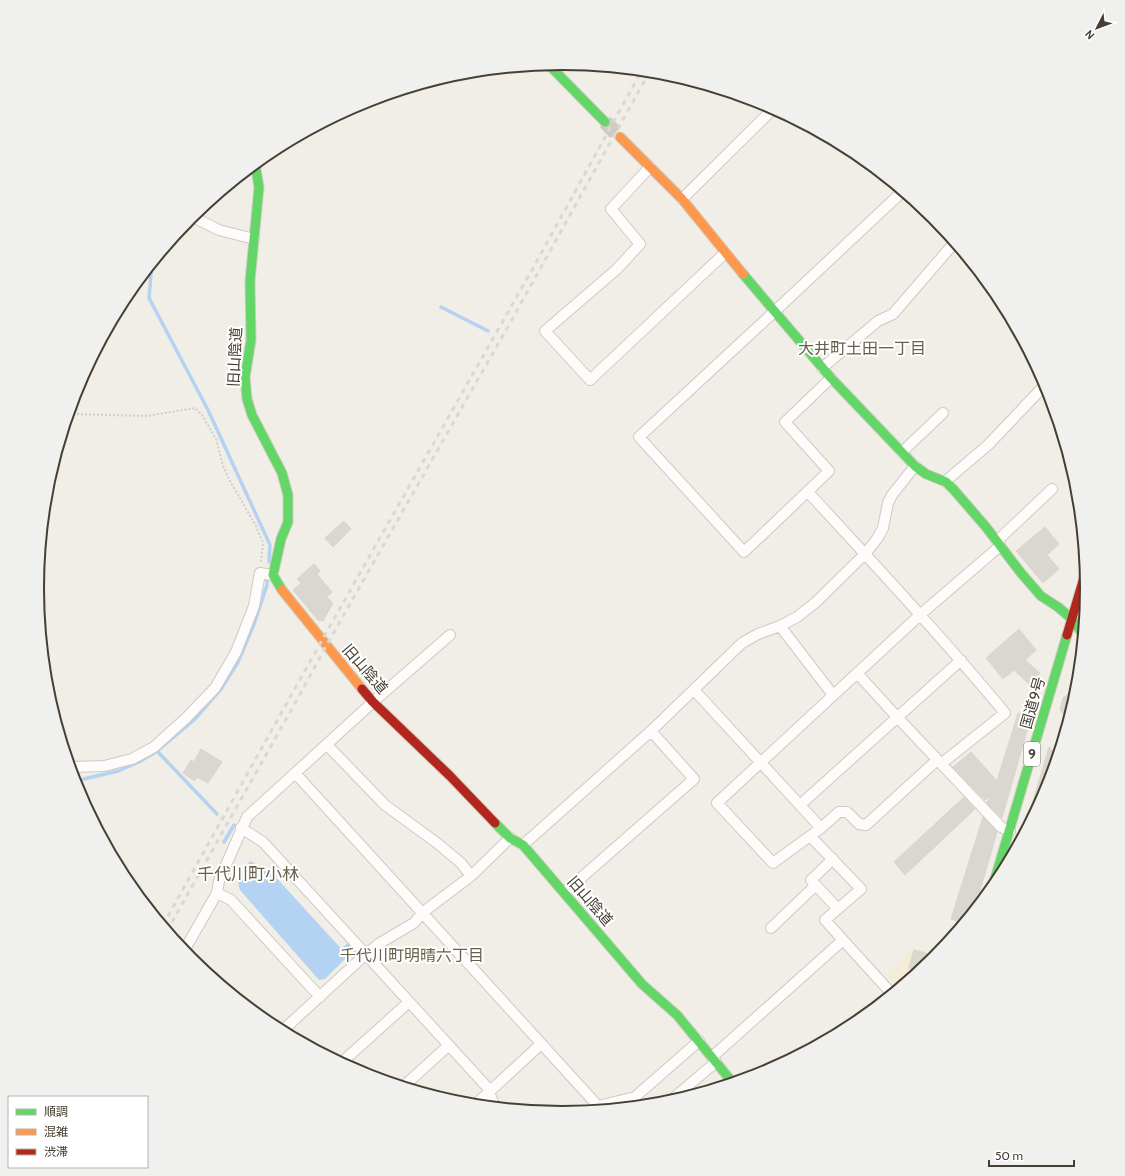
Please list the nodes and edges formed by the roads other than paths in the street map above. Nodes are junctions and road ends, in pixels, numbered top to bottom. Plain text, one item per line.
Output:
1 (554, 70) edge
2 (769, 113) edge
3 (605, 122) tunnel mouth
4 (620, 137) tunnel mouth
5 (650, 167) junction
6 (256, 170) edge
7 (899, 194) edge
8 (682, 199) junction
9 (198, 219) edge
10 (254, 239) junction
11 (952, 246) edge
12 (726, 253) junction
13 (774, 312) junction
14 (822, 368) junction
15 (831, 378) junction
16 (1041, 389) edge
17 (943, 413) dead end
18 (902, 452) junction
19 (915, 466) junction
20 (946, 482) junction
21 (1052, 489) dead end
22 (808, 492) junction
23 (999, 543) junction
24 (865, 554) junction
25 (273, 575) junction
26 (1081, 589) edge
27 (921, 614) junction
28 (1072, 619) junction
29 (780, 626) junction
30 (1079, 630) edge
31 (450, 635) dead end
32 (961, 660) junction
33 (857, 673) junction
34 (694, 690) junction
35 (833, 694) junction
36 (374, 702) junction
37 (897, 717) junction
38 (651, 731) junction
39 (327, 745) junction
40 (760, 762) junction
41 (939, 762) junction
42 (76, 767) edge
43 (295, 773) junction
44 (800, 806) junction
45 (241, 828) junction
46 (821, 828) junction
47 (1010, 831) junction
48 (810, 836) junction
49 (510, 838) junction
50 (523, 845) junction
51 (833, 859) junction
52 (998, 870) edge
53 (471, 876) junction
54 (816, 886) junction
55 (565, 892) junction
56 (217, 894) junction
57 (838, 909) junction
58 (422, 913) junction
59 (771, 928) dead end
60 (843, 940) junction
61 (188, 946) edge
62 (365, 955) junction
63 (889, 990) edge
64 (320, 997) junction
65 (409, 1002) junction
66 (287, 1027) edge
67 (699, 1041) junction
68 (541, 1044) junction
69 (448, 1046) junction
70 (346, 1059) edge
71 (714, 1060) junction
72 (730, 1079) edge
73 (408, 1083) edge
74 (488, 1093) junction
75 (679, 1093) edge
76 (481, 1100) edge
77 (492, 1102) edge
78 (611, 1104) edge
79 (593, 1105) edge

1 - 3 main road
2 - 8 street
4 - 5 main road
5 - 8 main road
5 - 12 street
6 - 10 main road, 旧山陰道
7 - 13 street
8 - 12 main road
9 - 10 street
10 - 25 main road, 旧山陰道
11 - 14 street
12 - 13 main road
13 - 14 main road
13 - 22 street
14 - 15 main road
15 - 18 main road
15 - 22 street
16 - 20 street
17 - 18 street
18 - 19 main road
19 - 20 main road
19 - 24 street
20 - 23 main road
21 - 23 street
22 - 24 street
23 - 27 street
23 - 28 main road
24 - 27 street
24 - 29 street
25 - 36 main road, 旧山陰道
25 - 42 street
26 - 28 main road, 国道9号 / 9
27 - 32 street
27 - 33 street
28 - 30 main road
28 - 47 main road, 国道9号 / 9
29 - 34 street
29 - 35 street
31 - 36 street
32 - 37 street
32 - 41 street
33 - 35 street
33 - 37 street
34 - 38 street
34 - 40 street
35 - 40 street
36 - 39 street
36 - 49 main road, 旧山陰道
37 - 41 street
37 - 44 street
38 - 50 street
38 - 55 street
39 - 43 street
39 - 53 street
40 - 44 street
40 - 48 street
41 - 46 street
41 - 47 street
43 - 45 street
43 - 58 street
44 - 46 street
45 - 56 street
45 - 62 street
46 - 48 street
47 - 52 main road, 国道9号 / 9
48 - 51 street
49 - 50 main road, 旧山陰道
49 - 53 street
50 - 55 main road, 旧山陰道
51 - 54 street
51 - 57 street
53 - 58 street
54 - 57 street
54 - 59 street
55 - 67 main road, 旧山陰道
56 - 61 street
56 - 64 street
57 - 60 street
58 - 62 street
58 - 68 street
60 - 63 street
60 - 71 street
62 - 64 street
62 - 65 street
64 - 66 street
65 - 69 street
65 - 70 street
67 - 71 main road, 旧山陰道
67 - 78 street
68 - 74 street
68 - 79 street
69 - 73 street
69 - 74 street
71 - 72 main road, 旧山陰道
71 - 75 street
74 - 76 street
74 - 77 street

